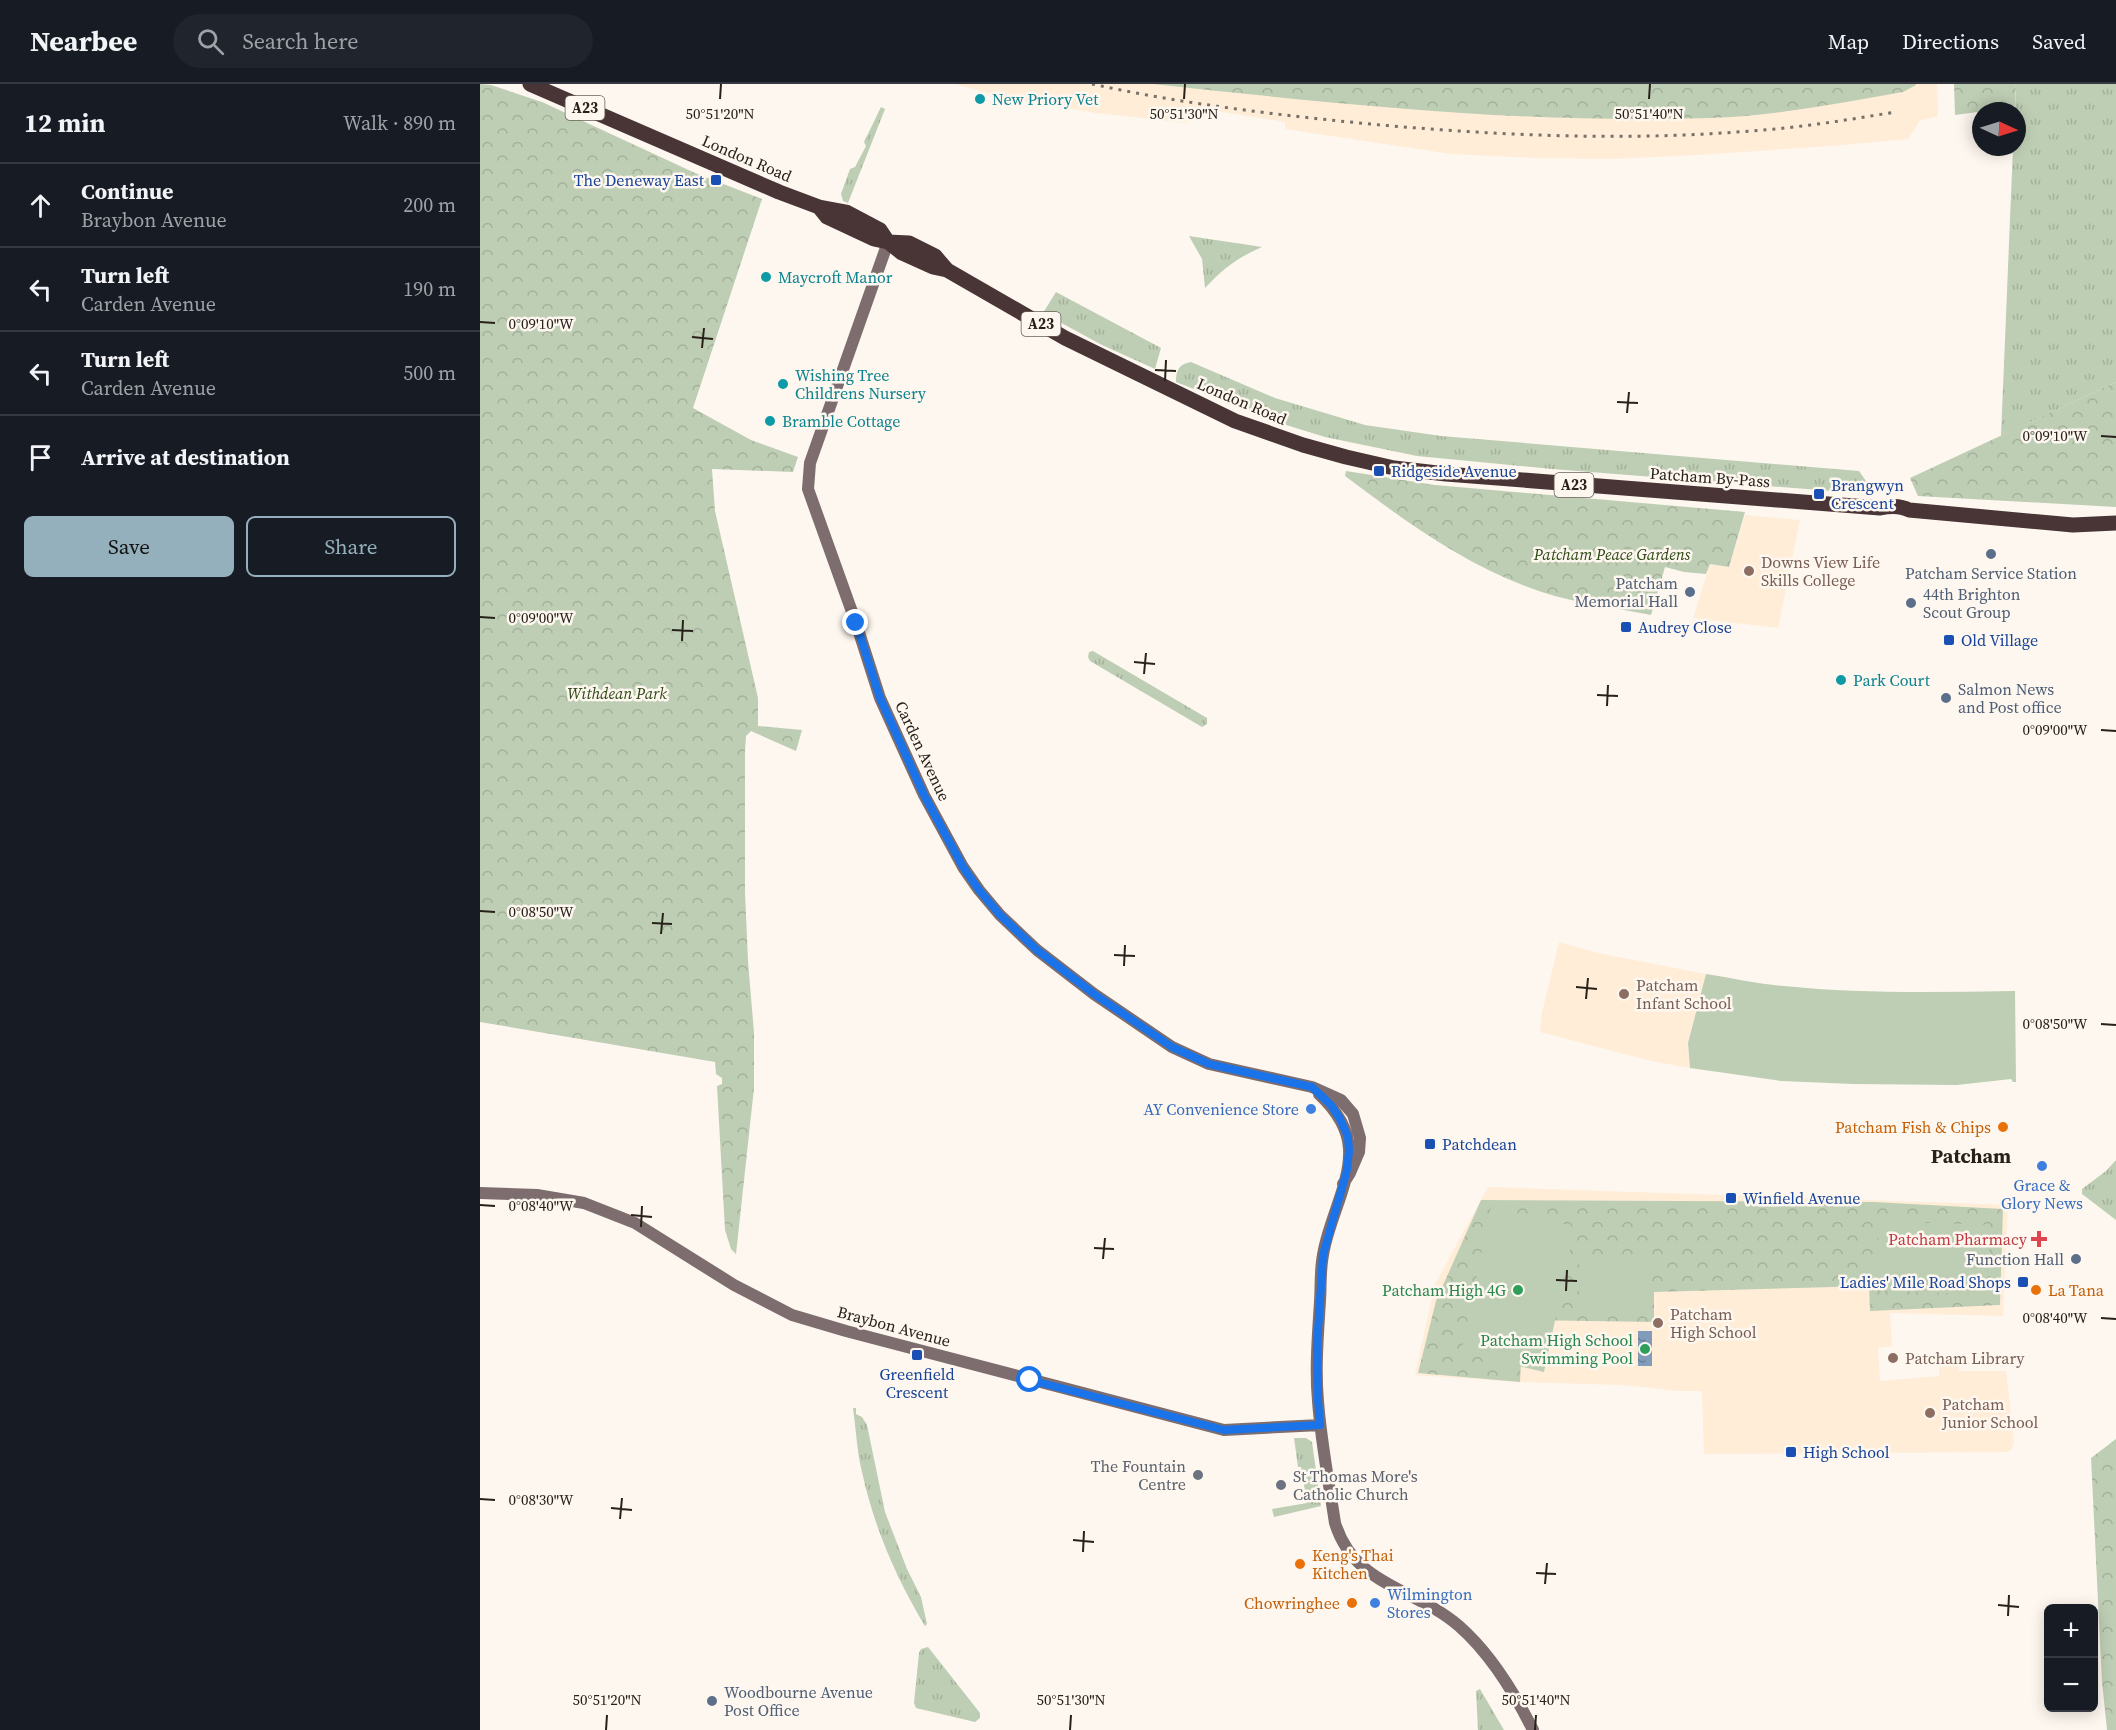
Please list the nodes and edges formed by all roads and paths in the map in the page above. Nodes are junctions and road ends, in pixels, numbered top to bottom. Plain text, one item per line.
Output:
1 (530, 84) edge
2 (888, 242) junction
3 (1302, 445) joint
4 (2116, 523) edge
5 (480, 1193) edge
6 (1320, 1425) junction
7 (1533, 1730) edge

1 - 2 highway, London Road / A23
2 - 3 highway, London Road / A23
2 - 6 street, Carden Avenue
3 - 4 highway, Patcham By-Pass / A23
5 - 6 street, Braybon Avenue
6 - 7 street, Carden Avenue

